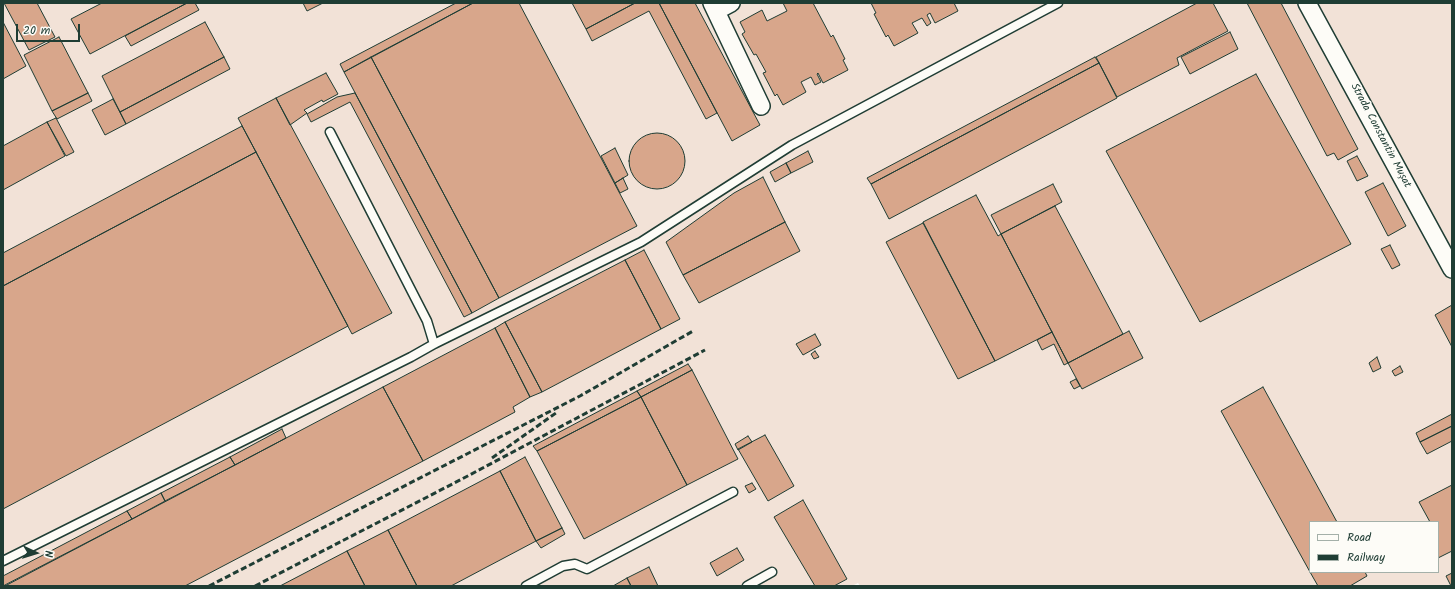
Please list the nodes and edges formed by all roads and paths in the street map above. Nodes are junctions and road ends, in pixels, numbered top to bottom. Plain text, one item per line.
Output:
1 (731, 3) edge
2 (1058, 3) edge
3 (1307, 3) edge
4 (714, 7) edge
5 (761, 106) dead end
6 (330, 132) dead end
7 (1452, 269) edge
8 (434, 344) junction
9 (733, 492) dead end
10 (3, 561) edge
11 (772, 572) dead end
12 (526, 586) edge
13 (746, 586) edge

1 - 4 street
2 - 8 lane
3 - 7 street, Strada Constantin Mușat
4 - 5 street
6 - 8 lane
8 - 10 lane
9 - 12 lane
11 - 13 lane

